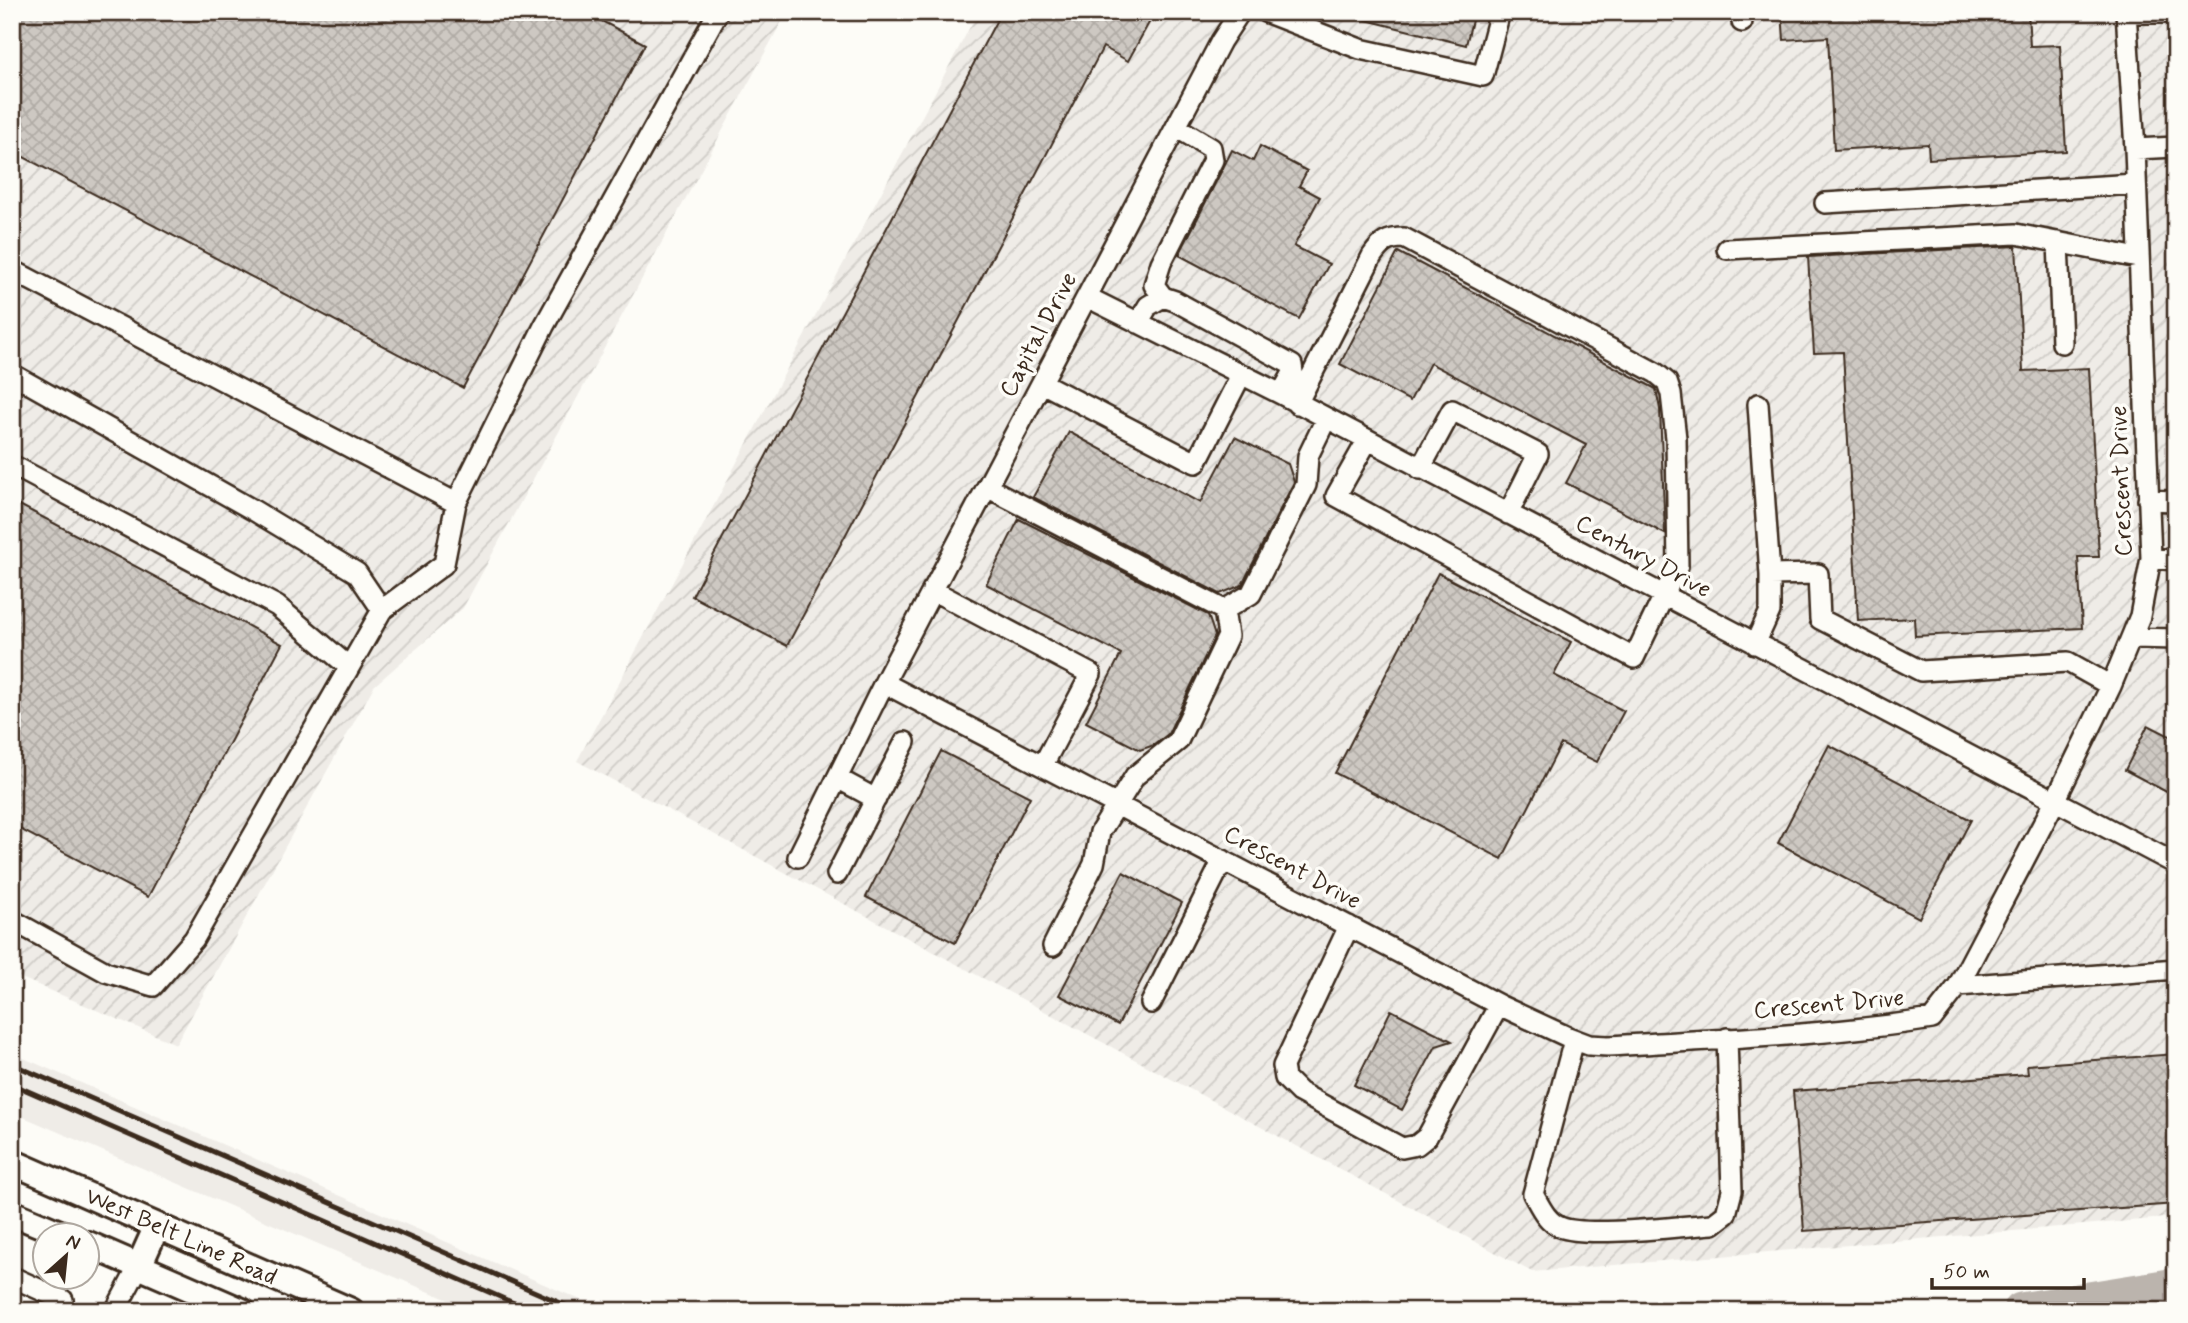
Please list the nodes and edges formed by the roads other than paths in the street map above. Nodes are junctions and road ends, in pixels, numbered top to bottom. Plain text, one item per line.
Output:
1 (718, 12) edge
2 (1240, 12) edge
3 (1265, 12) edge
4 (1500, 12) edge
5 (2126, 13) edge
6 (2176, 13) edge
7 (1309, 20) edge
8 (1176, 127) junction
9 (2176, 147) edge
10 (2135, 149) junction
11 (2135, 184) junction
12 (1825, 203) dead end
13 (2058, 242) junction
14 (1727, 249) dead end
15 (2138, 258) junction
16 (12, 270) edge
17 (1087, 297) junction
18 (1163, 297) junction
19 (1138, 323) junction
20 (2062, 343) dead end
21 (12, 374) edge
22 (1241, 375) junction
23 (1042, 383) junction
24 (1289, 399) junction
25 (1758, 404) dead end
26 (1326, 419) junction
27 (1367, 441) junction
28 (12, 466) edge
29 (1420, 469) junction
30 (986, 487) junction
31 (2147, 500) junction
32 (2176, 501) edge
33 (456, 503) junction
34 (1508, 514) junction
35 (2151, 558) junction
36 (2176, 560) edge
37 (1770, 575) junction
38 (932, 590) junction
39 (1665, 597) junction
40 (382, 610) junction
41 (1224, 610) junction
42 (2133, 638) junction
43 (2176, 639) edge
44 (1755, 644) junction
45 (349, 667) junction
46 (884, 683) junction
47 (2111, 687) junction
48 (905, 742) dead end
49 (1043, 765) junction
50 (837, 778) junction
51 (876, 799) junction
52 (2055, 801) junction
53 (1118, 804) junction
54 (798, 857) dead end
55 (1223, 859) junction
56 (2176, 864) edge
57 (837, 874) dead end
58 (12, 920) edge
59 (1349, 926) junction
60 (1053, 946) dead end
61 (2176, 969) edge
62 (1958, 986) junction
63 (1151, 1003) dead end
64 (1499, 1005) junction
65 (1727, 1038) junction
66 (1574, 1040) junction
67 (12, 1162) edge
68 (12, 1213) edge
69 (33, 1222) edge
70 (157, 1226) junction
71 (102, 1250) edge
72 (139, 1266) junction
73 (12, 1277) edge
74 (59, 1311) edge
75 (115, 1311) edge
76 (242, 1311) edge
77 (351, 1311) edge

1 - 33 street
2 - 8 street, Capital Drive
3 - 7 street
4 - 7 street
5 - 6 street
5 - 10 street, Crescent Drive
8 - 17 street, Capital Drive
8 - 18 street
9 - 10 street
10 - 11 street, Crescent Drive
11 - 12 street
11 - 15 street, Crescent Drive
13 - 14 street
13 - 15 street
13 - 20 street
15 - 31 street, Crescent Drive
16 - 33 street
17 - 19 street, Century Drive
17 - 23 street, Capital Drive
18 - 19 street
18 - 24 street
19 - 22 street, Century Drive
21 - 40 street
22 - 23 street
22 - 24 street, Century Drive
23 - 30 street, Capital Drive
24 - 26 street, Century Drive
24 - 39 street
25 - 37 street
26 - 27 street, Century Drive
26 - 41 street
27 - 29 street, Century Drive
27 - 39 street
28 - 45 street
29 - 34 street, Century Drive
29 - 34 street
30 - 38 street, Capital Drive
30 - 41 street
31 - 32 street
31 - 35 street, Crescent Drive
33 - 40 street
34 - 39 street, Century Drive
35 - 36 street
35 - 42 street, Crescent Drive
37 - 44 street
37 - 47 street
38 - 46 street, Capital Drive
38 - 49 street
39 - 44 street, Century Drive
40 - 45 street
41 - 53 street
42 - 43 street
42 - 47 street, Crescent Drive
44 - 52 street, Century Drive
45 - 58 street
46 - 49 street, Crescent Drive
46 - 50 street, Capital Drive
47 - 52 street, Crescent Drive
48 - 51 street
49 - 53 street, Crescent Drive
50 - 51 street
50 - 54 street, Capital Drive
51 - 57 street
52 - 56 street, Century Drive
52 - 62 street, Crescent Drive
53 - 55 street, Crescent Drive
53 - 60 street
55 - 59 street, Crescent Drive
55 - 63 street
59 - 64 street, Crescent Drive
59 - 64 street
61 - 62 street
62 - 65 street, Crescent Drive
64 - 66 street, Crescent Drive
65 - 66 street, Crescent Drive
65 - 66 street
67 - 70 main road, West Belt Line Road
68 - 69 main road, West Belt Line Road
70 - 72 main road
70 - 77 main road, West Belt Line Road
71 - 72 main road, West Belt Line Road
72 - 75 street
72 - 76 main road, West Belt Line Road
73 - 74 street

